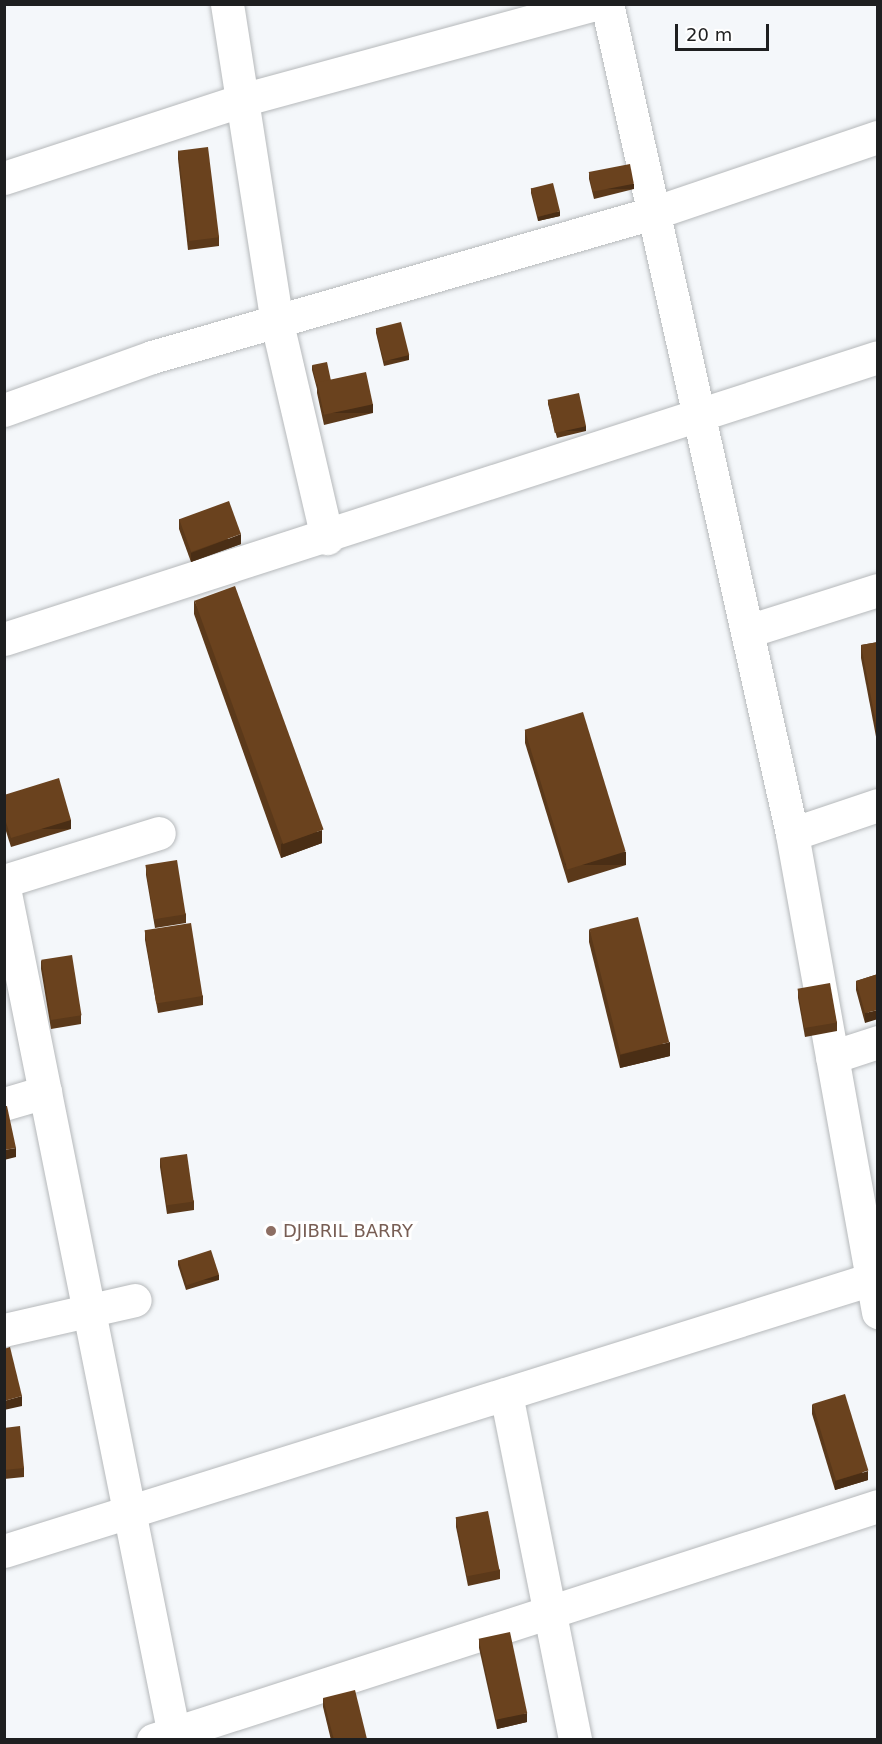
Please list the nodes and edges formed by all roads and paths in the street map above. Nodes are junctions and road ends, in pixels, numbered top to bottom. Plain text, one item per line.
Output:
1 (227, 4) edge
2 (594, 4) edge
3 (607, 4) edge
4 (245, 99) junction
5 (878, 137) edge
6 (4, 178) edge
7 (656, 212) junction
8 (277, 323) junction
9 (878, 357) edge
10 (4, 410) edge
11 (698, 414) junction
12 (327, 538) junction
13 (878, 590) edge
14 (748, 631) junction
15 (4, 639) edge
16 (878, 806) edge
17 (159, 833) dead end
18 (792, 834) junction
19 (4, 881) edge
20 (4, 888) edge
21 (878, 1042) edge
22 (832, 1057) junction
23 (45, 1092) junction
24 (4, 1104) edge
25 (874, 1278) edge
26 (135, 1300) dead end
27 (88, 1311) junction
28 (878, 1312) edge
29 (4, 1330) edge
30 (506, 1394) junction
31 (878, 1506) edge
32 (129, 1512) junction
33 (4, 1551) edge
34 (549, 1612) junction
35 (167, 1737) edge
36 (574, 1740) edge

1 - 4 street
2 - 4 street
3 - 7 street
4 - 6 street
4 - 8 street
5 - 7 street
7 - 8 street
7 - 11 street
8 - 10 street
8 - 12 street
9 - 11 street
11 - 12 street
11 - 14 street
12 - 15 street
13 - 14 street
14 - 18 street
16 - 18 street
17 - 19 street
18 - 22 street
20 - 23 street
21 - 22 street
22 - 25 street
23 - 24 street
23 - 27 street
25 - 28 street
25 - 30 street
26 - 27 street
27 - 29 street
27 - 32 street
30 - 32 street
30 - 34 street
31 - 34 street
32 - 33 street
32 - 35 street
34 - 35 street
34 - 36 street

